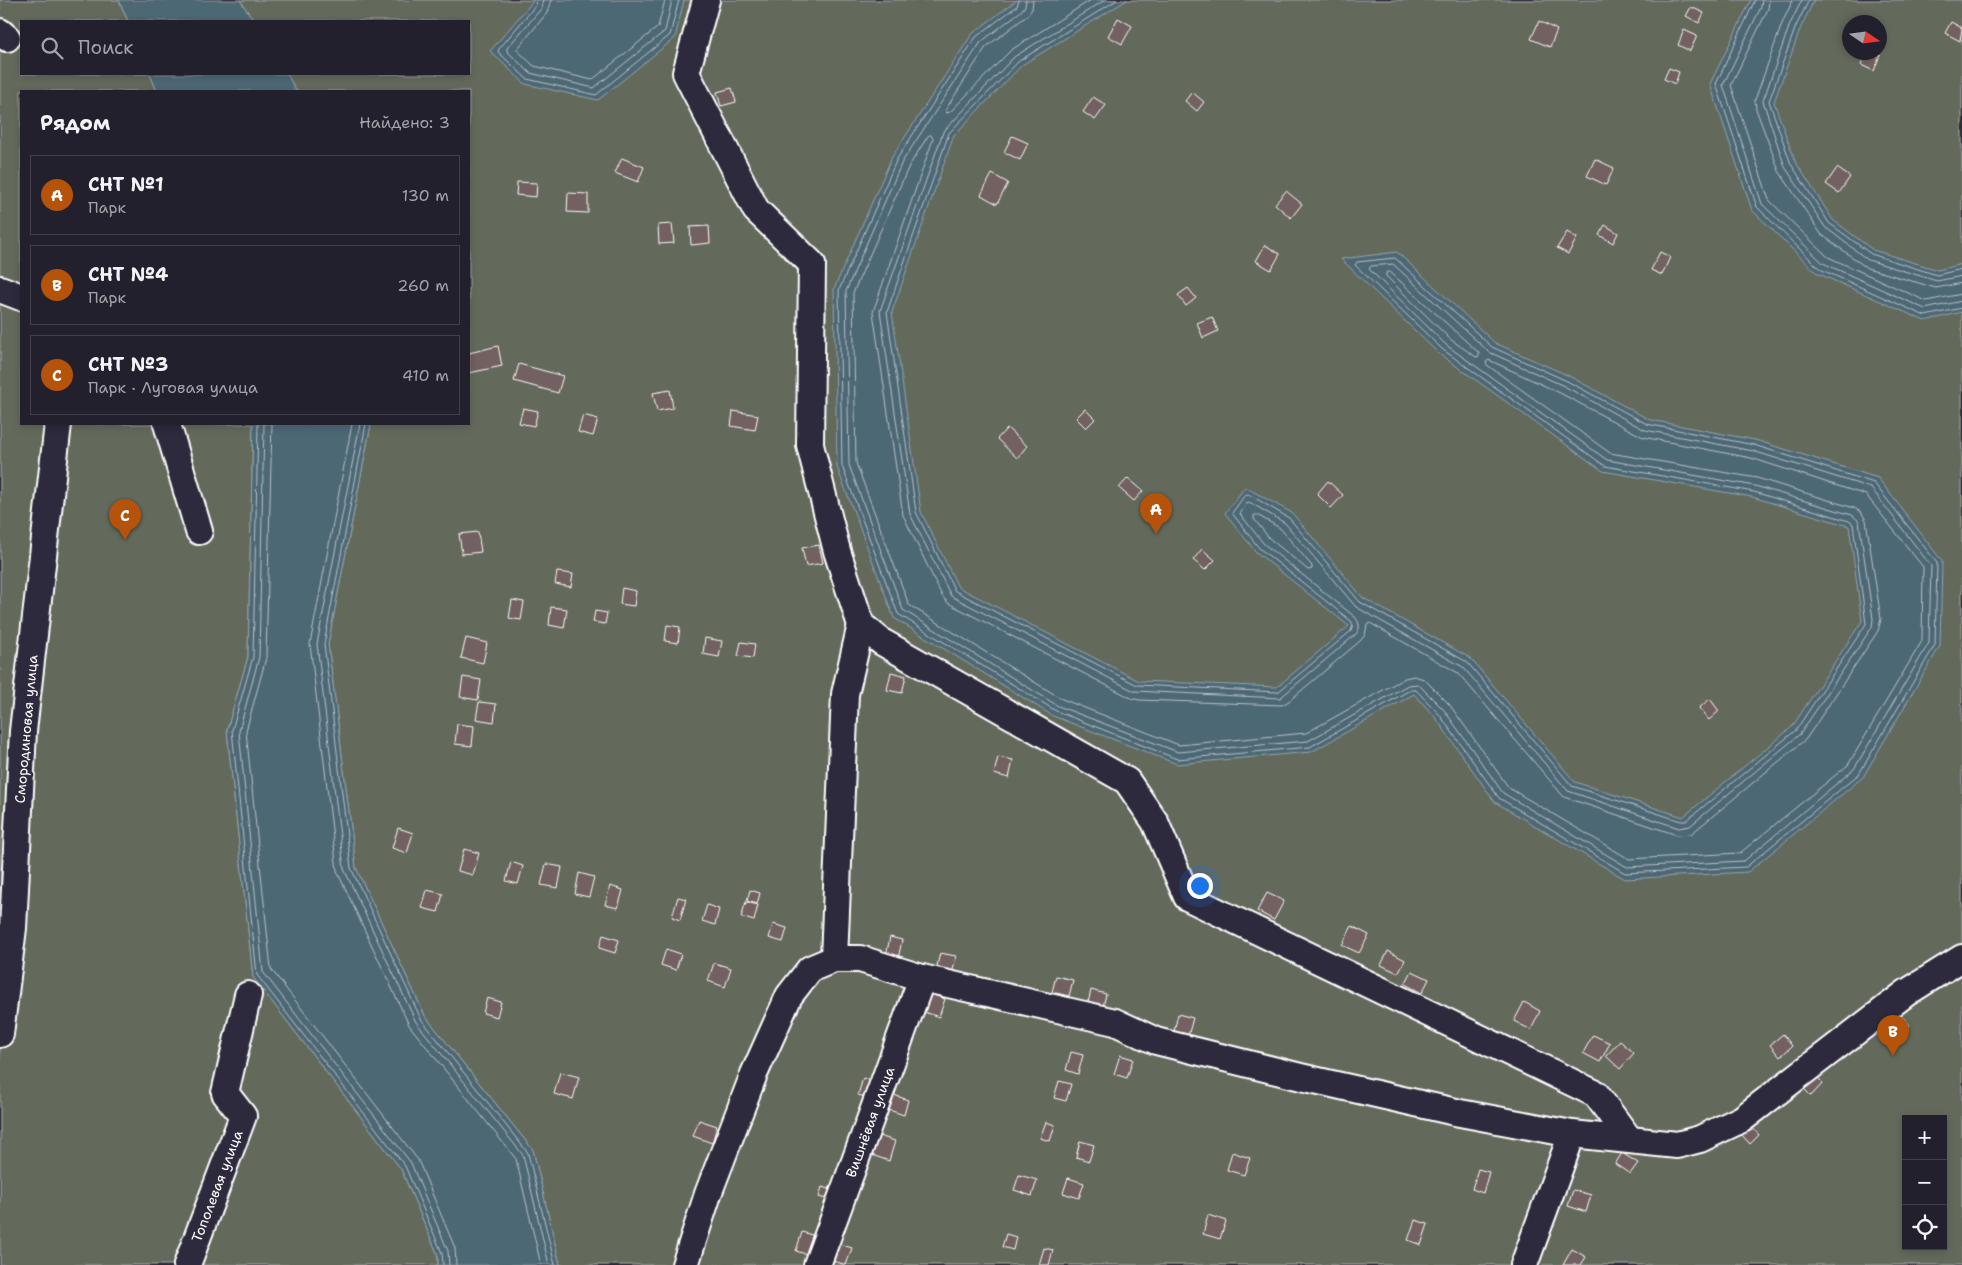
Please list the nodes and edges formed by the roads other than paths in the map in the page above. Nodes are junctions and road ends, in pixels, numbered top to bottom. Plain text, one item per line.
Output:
1 (706, 0) edge
2 (0, 289) edge
3 (20, 297) edge
4 (58, 425) edge
5 (167, 425) edge
6 (198, 531) dead end
7 (861, 625) junction
8 (1962, 958) edge
9 (834, 959) junction
10 (922, 978) junction
11 (248, 995) dead end
12 (0, 1034) edge
13 (1572, 1134) junction
14 (1629, 1139) junction
15 (187, 1265) edge
16 (685, 1265) edge
17 (817, 1265) edge
18 (1524, 1265) edge

1 - 7 street
2 - 3 street
4 - 12 street, Смородиновая улица
5 - 6 street
7 - 9 street
7 - 14 street
8 - 14 street
9 - 10 street
9 - 16 street
10 - 13 street
10 - 17 street, Вишнёвая улица
11 - 15 street, Тополевая улица
13 - 14 street
13 - 18 street

